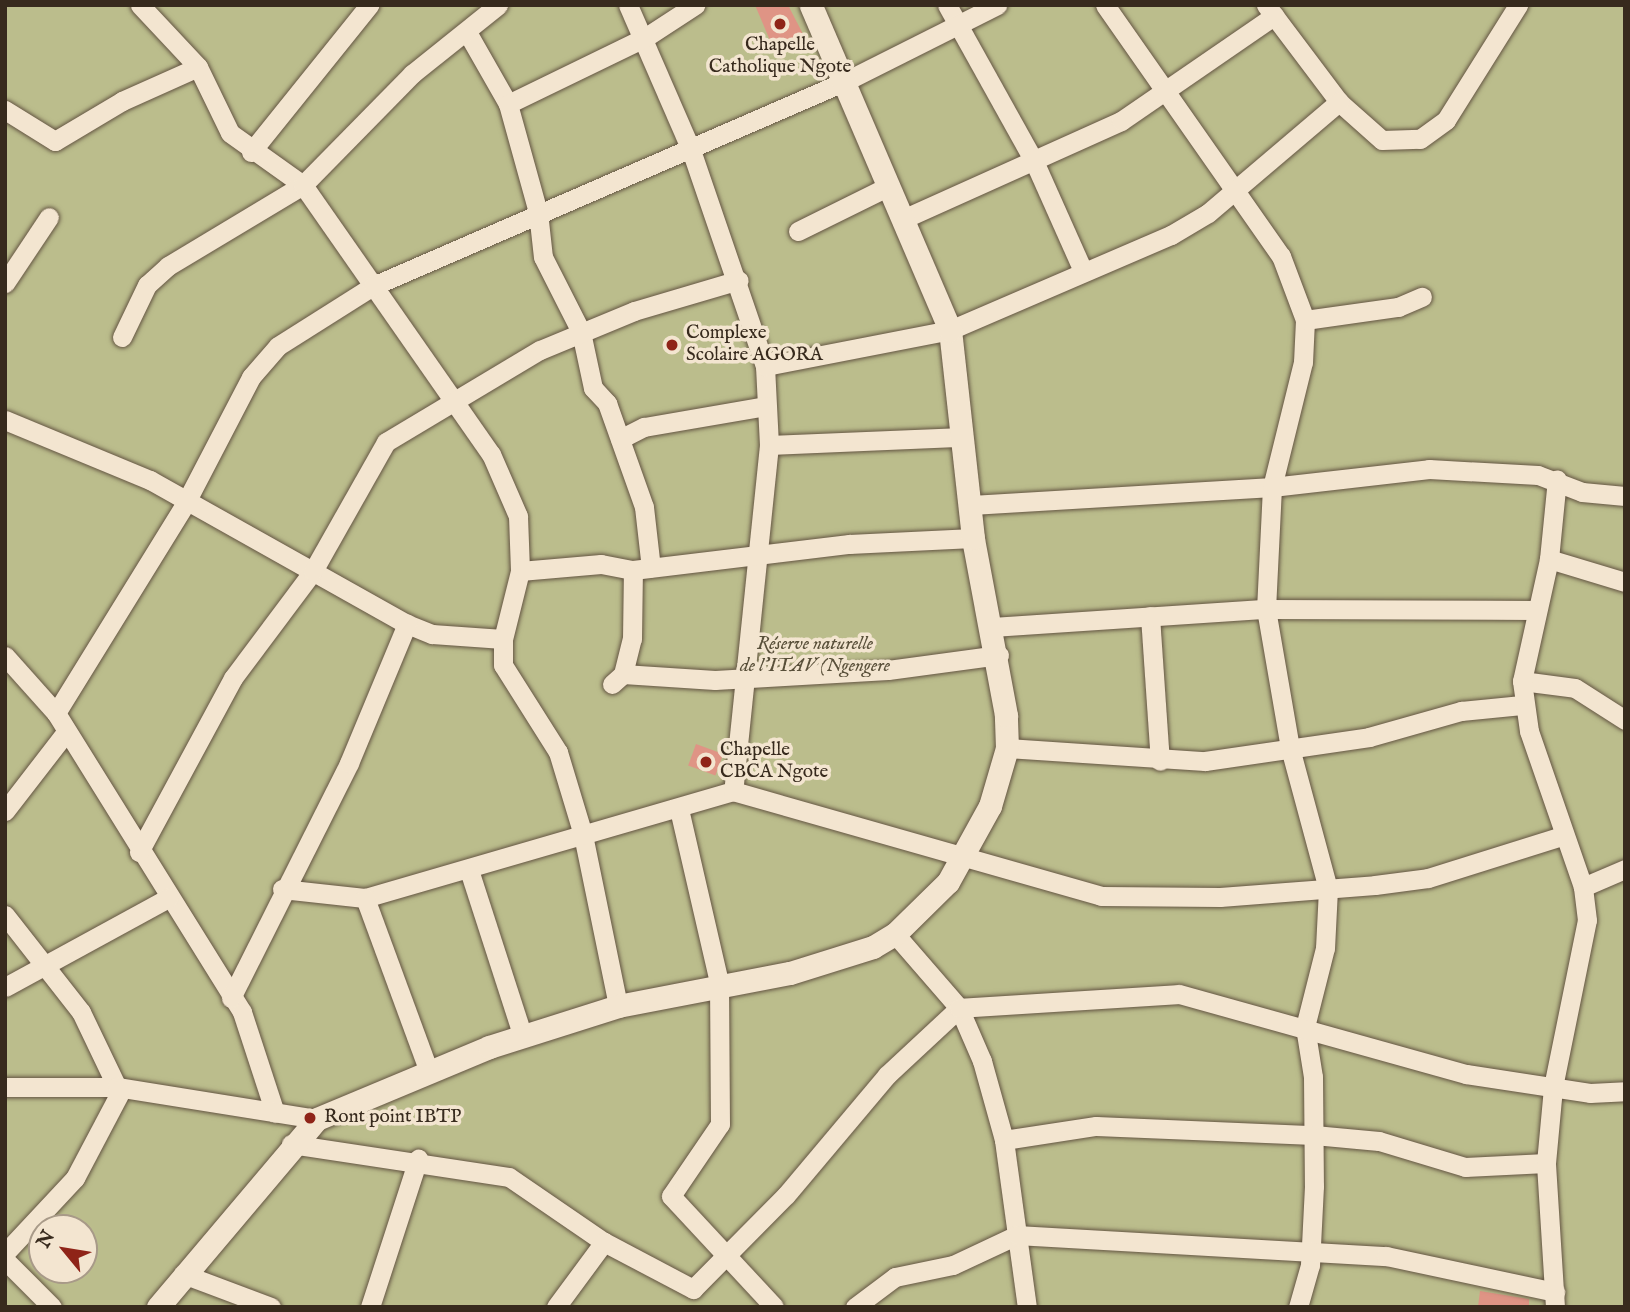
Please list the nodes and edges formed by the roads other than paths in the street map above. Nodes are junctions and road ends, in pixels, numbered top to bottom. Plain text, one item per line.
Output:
1 (140, 5) edge
2 (369, 5) edge
3 (498, 5) edge
4 (628, 5) edge
5 (695, 5) edge
6 (811, 5) edge
7 (947, 5) edge
8 (997, 5) edge
9 (1105, 5) edge
10 (1518, 5) edge
11 (1270, 11) edge
12 (958, 27) junction
13 (467, 32) junction
14 (646, 37) junction
15 (198, 67) junction
16 (848, 80) junction
17 (1167, 91) junction
18 (1339, 102) junction
19 (508, 104) junction
20 (5, 110) edge
21 (691, 150) junction
22 (251, 152) junction
23 (1034, 161) junction
24 (303, 185) junction
25 (887, 187) junction
26 (1237, 189) junction
27 (538, 212) junction
28 (49, 217) dead end
29 (902, 219) junction
30 (798, 231) dead end
31 (1082, 270) junction
32 (740, 280) junction
33 (5, 283) edge
34 (373, 286) junction
35 (1422, 297) dead end
36 (1305, 320) junction
37 (950, 330) junction
38 (580, 332) junction
39 (122, 337) dead end
40 (765, 366) junction
41 (456, 397) junction
42 (765, 406) junction
43 (5, 420) edge
44 (963, 437) junction
45 (620, 439) junction
46 (769, 445) junction
47 (1557, 479) junction
48 (1272, 487) junction
49 (1625, 496) edge
50 (185, 504) junction
51 (971, 505) junction
52 (973, 538) junction
53 (757, 557) junction
54 (1549, 559) junction
55 (642, 569) junction
56 (313, 571) junction
57 (520, 571) junction
58 (1625, 582) edge
59 (1266, 609) junction
60 (1535, 610) junction
61 (1150, 616) junction
62 (407, 624) junction
63 (992, 627) junction
64 (503, 639) junction
65 (999, 655) junction
66 (5, 656) edge
67 (745, 674) junction
68 (5, 679) edge
69 (1522, 681) junction
70 (31, 684) junction
71 (1522, 705) junction
72 (56, 713) junction
73 (1625, 720) edge
74 (66, 732) junction
75 (1007, 748) junction
76 (1290, 748) junction
77 (1160, 761) junction
78 (733, 791) junction
79 (680, 809) junction
80 (5, 811) edge
81 (583, 835) junction
82 (1562, 836) junction
83 (139, 852) junction
84 (963, 859) junction
85 (1625, 869) edge
86 (470, 873) junction
87 (1583, 887) junction
88 (282, 889) junction
89 (1328, 889) junction
90 (168, 898) junction
91 (365, 898) junction
92 (5, 915) edge
93 (895, 934) junction
94 (47, 965) junction
95 (719, 982) junction
96 (5, 987) edge
97 (231, 998) junction
98 (618, 1006) junction
99 (959, 1008) junction
100 (1305, 1027) junction
101 (523, 1037) junction
102 (429, 1072) junction
103 (5, 1087) edge
104 (1553, 1087) junction
105 (120, 1088) junction
106 (1625, 1091) edge
107 (275, 1113) junction
108 (317, 1119) junction
109 (1314, 1135) junction
110 (1004, 1140) junction
111 (291, 1144) junction
112 (418, 1159) junction
113 (1546, 1163) junction
114 (1017, 1235) junction
115 (604, 1242) junction
116 (1308, 1250) junction
117 (5, 1253) edge
118 (730, 1254) junction
119 (5, 1260) edge
120 (183, 1274) junction
121 (1555, 1299) edge
122 (52, 1307) edge
123 (158, 1307) edge
124 (271, 1307) edge
125 (370, 1307) edge
126 (556, 1307) edge
127 (774, 1307) edge
128 (855, 1307) edge
129 (1027, 1307) edge
130 (1298, 1307) edge

1 - 15 street
2 - 22 street
3 - 13 street
4 - 14 street
5 - 14 street
6 - 16 street
7 - 12 street
8 - 12 street
9 - 17 street
10 - 18 street
11 - 17 street
11 - 18 street
12 - 16 street
12 - 23 street
13 - 19 street
13 - 24 street
14 - 19 street
14 - 21 street
15 - 20 street
15 - 22 street
16 - 21 street
16 - 25 street
17 - 23 street
17 - 26 street
18 - 26 street
19 - 27 street
21 - 27 street
21 - 32 street
22 - 24 street
23 - 29 street
23 - 31 street
24 - 34 street
24 - 39 street
25 - 29 street
25 - 30 street
26 - 31 street
26 - 36 street
27 - 34 street
27 - 38 street
28 - 33 street
29 - 37 street
31 - 37 street
32 - 38 street
32 - 40 street
34 - 41 street
34 - 50 street
35 - 36 street
36 - 48 street
37 - 40 street
37 - 44 street
38 - 41 street
38 - 45 street
40 - 42 street
41 - 56 street
41 - 57 street
42 - 45 street
42 - 46 street
43 - 50 street
44 - 46 street
44 - 51 street
45 - 55 street
46 - 53 street
47 - 48 street
47 - 49 street
47 - 54 street
48 - 51 street
48 - 59 street
50 - 56 street
50 - 72 street
51 - 52 street
52 - 53 street
52 - 63 street
53 - 55 street
53 - 67 street
54 - 58 street
54 - 60 street
55 - 57 street
55 - 67 street
56 - 62 street
56 - 83 street
57 - 64 street
59 - 60 street
59 - 61 street
59 - 76 street
60 - 69 street
61 - 63 street
61 - 77 street
62 - 64 street
62 - 88 street
63 - 65 street
64 - 81 street
65 - 67 street
65 - 75 street
66 - 70 street
67 - 78 street
68 - 70 street
69 - 71 street
69 - 73 street
70 - 72 street
71 - 76 street
71 - 82 street
72 - 74 street
74 - 80 street
74 - 83 street
75 - 77 street
75 - 84 street
76 - 77 street
76 - 89 street
78 - 79 street
78 - 84 street
79 - 81 street
79 - 95 street
81 - 86 street
81 - 98 street
82 - 87 street
82 - 89 street
83 - 90 street
84 - 89 street
84 - 93 street
85 - 87 street
86 - 91 street
86 - 101 street
87 - 104 street
88 - 91 street
88 - 97 street
89 - 100 street
90 - 94 street
90 - 97 street
91 - 102 street
92 - 94 street
93 - 95 street
93 - 99 street
94 - 96 street
94 - 105 street
95 - 98 street
95 - 118 street
97 - 107 street
98 - 101 street
99 - 100 street
99 - 110 street
99 - 118 street
100 - 104 street
100 - 109 street
101 - 102 street
102 - 108 street
103 - 105 street
104 - 106 street
104 - 113 street
105 - 107 street
105 - 117 street
107 - 108 street
108 - 111 street
109 - 110 street
109 - 113 street
109 - 116 street
110 - 114 street
111 - 112 street
111 - 120 street
112 - 115 street
112 - 125 street
113 - 121 street
114 - 116 street
114 - 128 street
114 - 129 street
115 - 118 street
115 - 126 street
116 - 121 street
116 - 130 street
118 - 127 street
119 - 122 street
120 - 123 street
120 - 124 street

